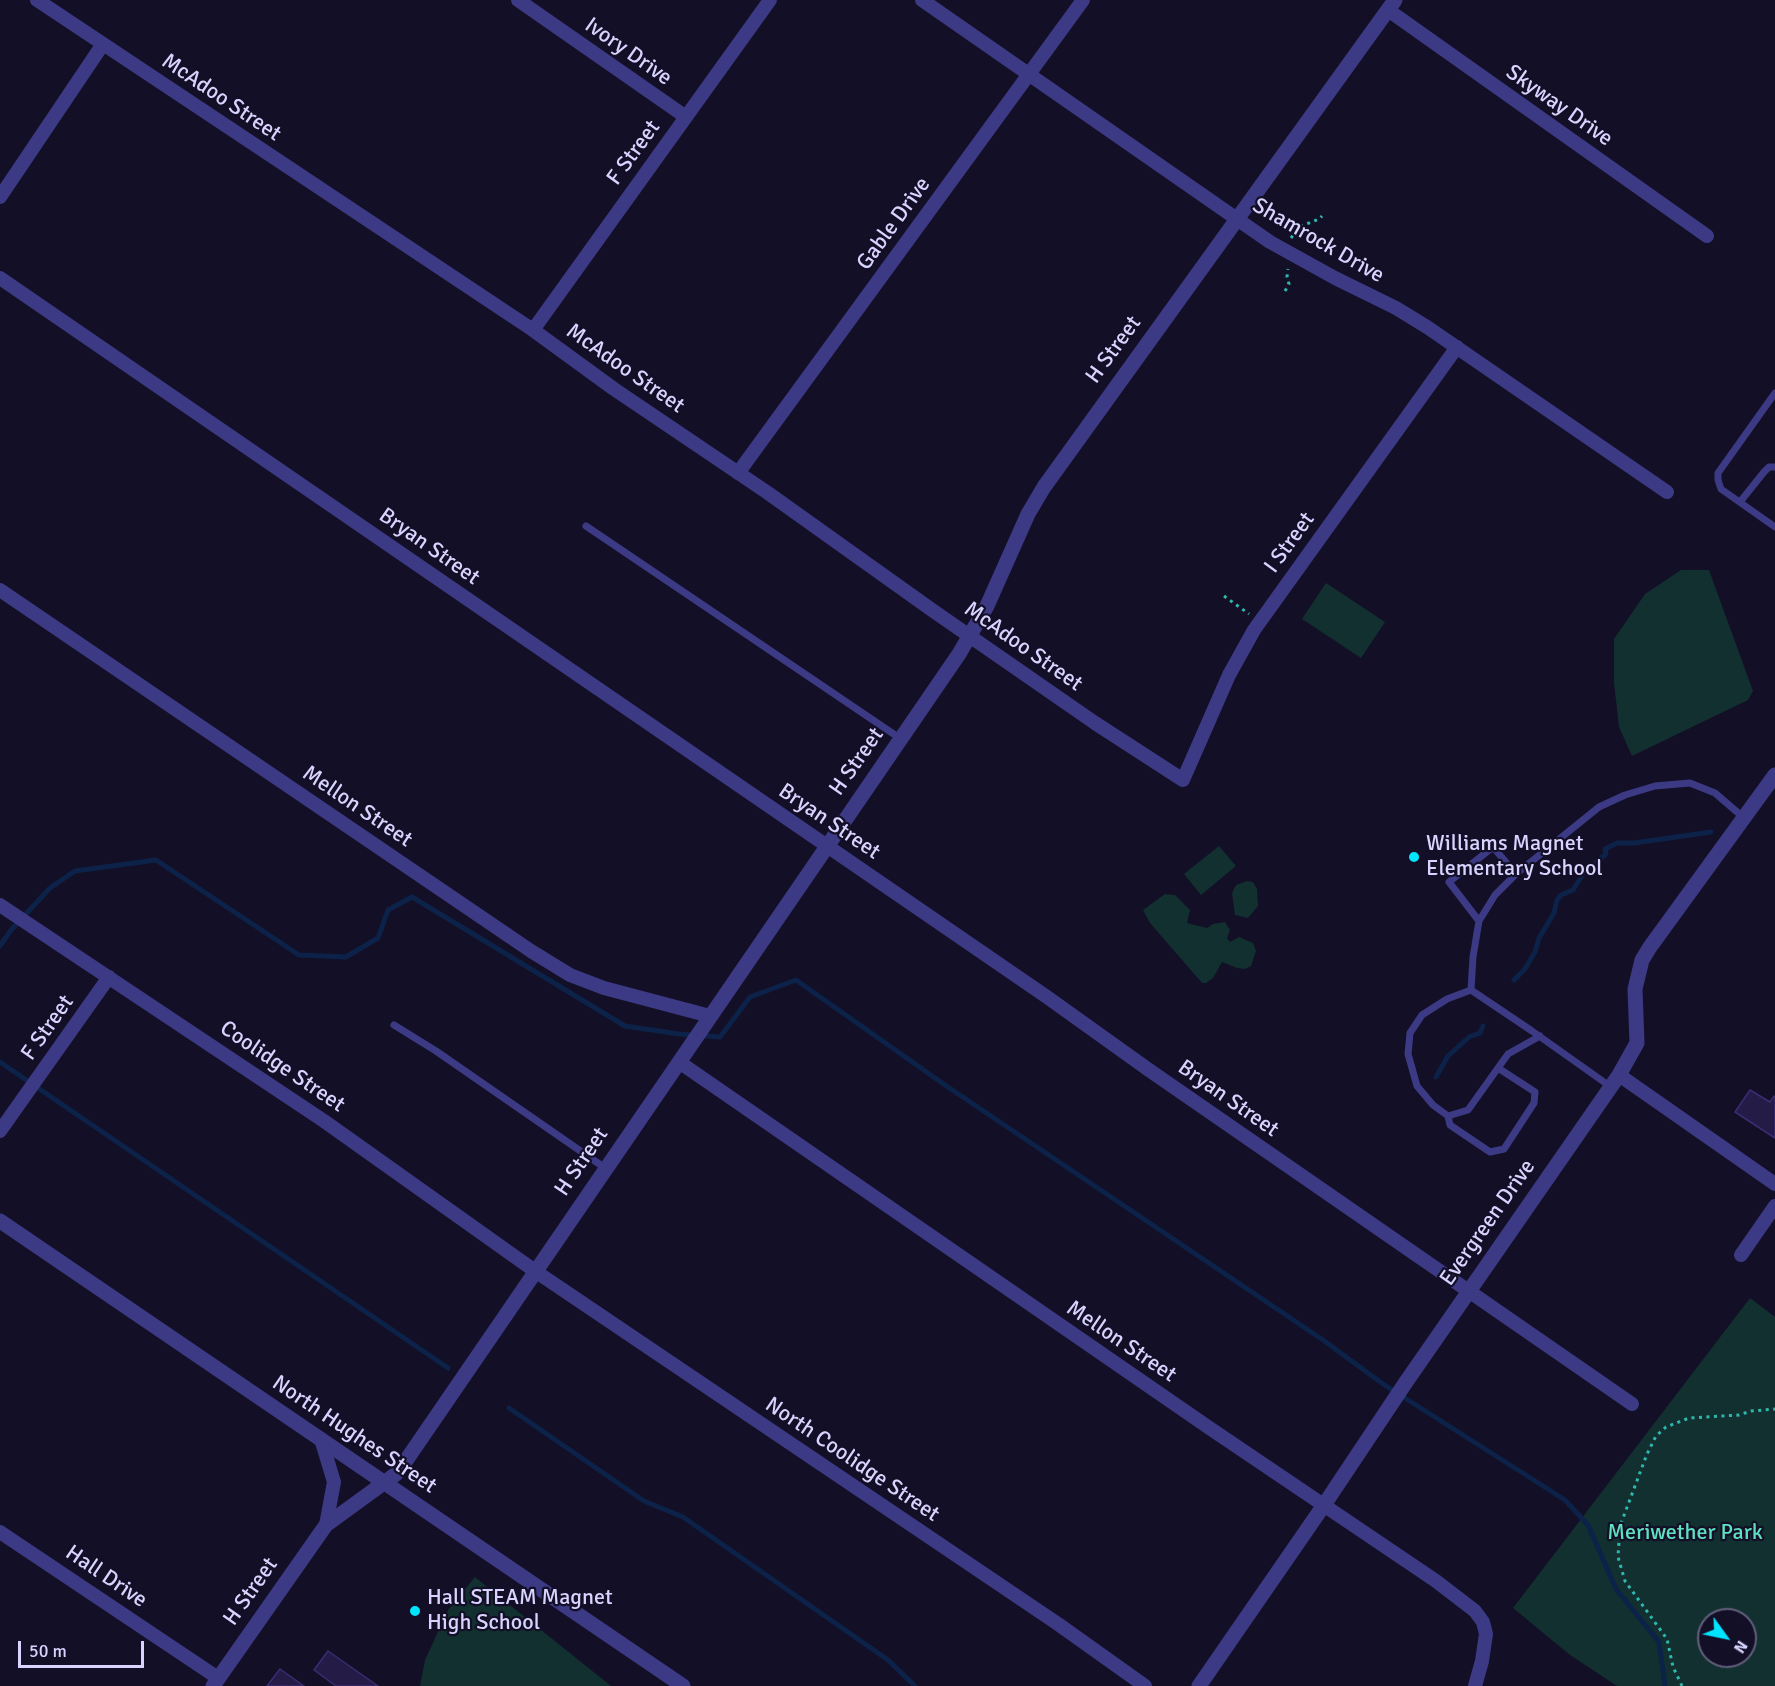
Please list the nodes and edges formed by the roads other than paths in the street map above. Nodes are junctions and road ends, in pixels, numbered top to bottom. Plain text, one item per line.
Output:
1 (38, 0) edge
2 (518, 0) edge
3 (770, 0) edge
4 (922, 0) edge
5 (1083, 0) edge
6 (1391, 5) edge
7 (103, 44) junction
8 (1030, 74) junction
9 (686, 117) junction
10 (0, 197) edge
11 (1237, 219) junction
12 (1707, 236) dead end
13 (0, 278) edge
14 (533, 330) junction
15 (1457, 347) junction
16 (1775, 393) edge
17 (1775, 467) edge
18 (738, 473) junction
19 (1667, 492) dead end
20 (1740, 502) junction
21 (586, 526) dead end
22 (1775, 527) edge
23 (0, 590) edge
24 (969, 635) junction
25 (901, 739) junction
26 (1775, 775) edge
27 (1183, 780) joint
28 (1744, 818) junction
29 (826, 846) junction
30 (1516, 874) junction
31 (0, 905) edge
32 (1479, 921) junction
33 (109, 977) junction
34 (1471, 990) junction
35 (706, 1021) junction
36 (394, 1025) dead end
37 (1540, 1036) junction
38 (682, 1057) junction
39 (1498, 1068) junction
40 (1615, 1081) junction
41 (1448, 1116) junction
42 (0, 1131) edge
43 (605, 1168) junction
44 (1775, 1184) edge
45 (1775, 1206) edge
46 (0, 1221) edge
47 (1741, 1256) dead end
48 (535, 1271) junction
49 (1469, 1291) junction
50 (1632, 1404) dead end
51 (321, 1439) junction
52 (384, 1482) junction
53 (1324, 1505) junction
54 (326, 1525) junction
55 (0, 1533) edge
56 (215, 1682) edge
57 (683, 1686) edge
58 (1145, 1686) edge
59 (1199, 1686) edge
60 (1475, 1686) edge

1 - 7 street, McAdoo Street
2 - 9 street, Ivory Drive
3 - 9 street, F Street
4 - 8 street, Shamrock Drive
5 - 8 street, Gable Drive
6 - 11 street, H Street
6 - 12 street, Skyway Drive
7 - 10 street
7 - 14 street, McAdoo Street
8 - 11 street, Shamrock Drive
8 - 18 street, Gable Drive
9 - 14 street, F Street
11 - 15 street, Shamrock Drive
11 - 24 street, H Street
13 - 29 street, Bryan Street
14 - 18 street, McAdoo Street
15 - 19 street, Shamrock Drive
15 - 27 street, I Street
16 - 20 lane
17 - 20 lane
18 - 24 street, McAdoo Street
20 - 22 lane
21 - 25 lane
23 - 35 street, Mellon Street
24 - 25 street, H Street
24 - 27 street, McAdoo Street
25 - 29 street, H Street
26 - 28 street, Evergreen Drive
28 - 30 lane
28 - 40 street, Evergreen Drive
29 - 35 street, H Street
29 - 49 street, Bryan Street
30 - 32 lane
30 - 32 lane
31 - 33 street, Coolidge Street
32 - 34 lane
33 - 42 street, F Street
33 - 48 street, Coolidge Street
34 - 37 lane
34 - 41 lane
35 - 38 street, H Street
36 - 43 lane
37 - 39 lane
37 - 40 lane
38 - 43 street, H Street
38 - 53 street, Mellon Street
39 - 41 lane
39 - 41 lane
40 - 44 street
40 - 49 street, Evergreen Drive
43 - 48 street, H Street
45 - 47 street
46 - 51 street, North Hughes Street
48 - 52 street, H Street
48 - 58 street, North Coolidge Street
49 - 50 street, Bryan Street
49 - 53 street, Evergreen Drive
51 - 52 street, North Hughes Street
51 - 54 street, H Street
52 - 54 street, H Street
52 - 57 street, North Hughes Street
53 - 59 street, Evergreen Drive
53 - 60 street, Mellon Street
54 - 56 street, H Street
55 - 56 street, Hall Drive

